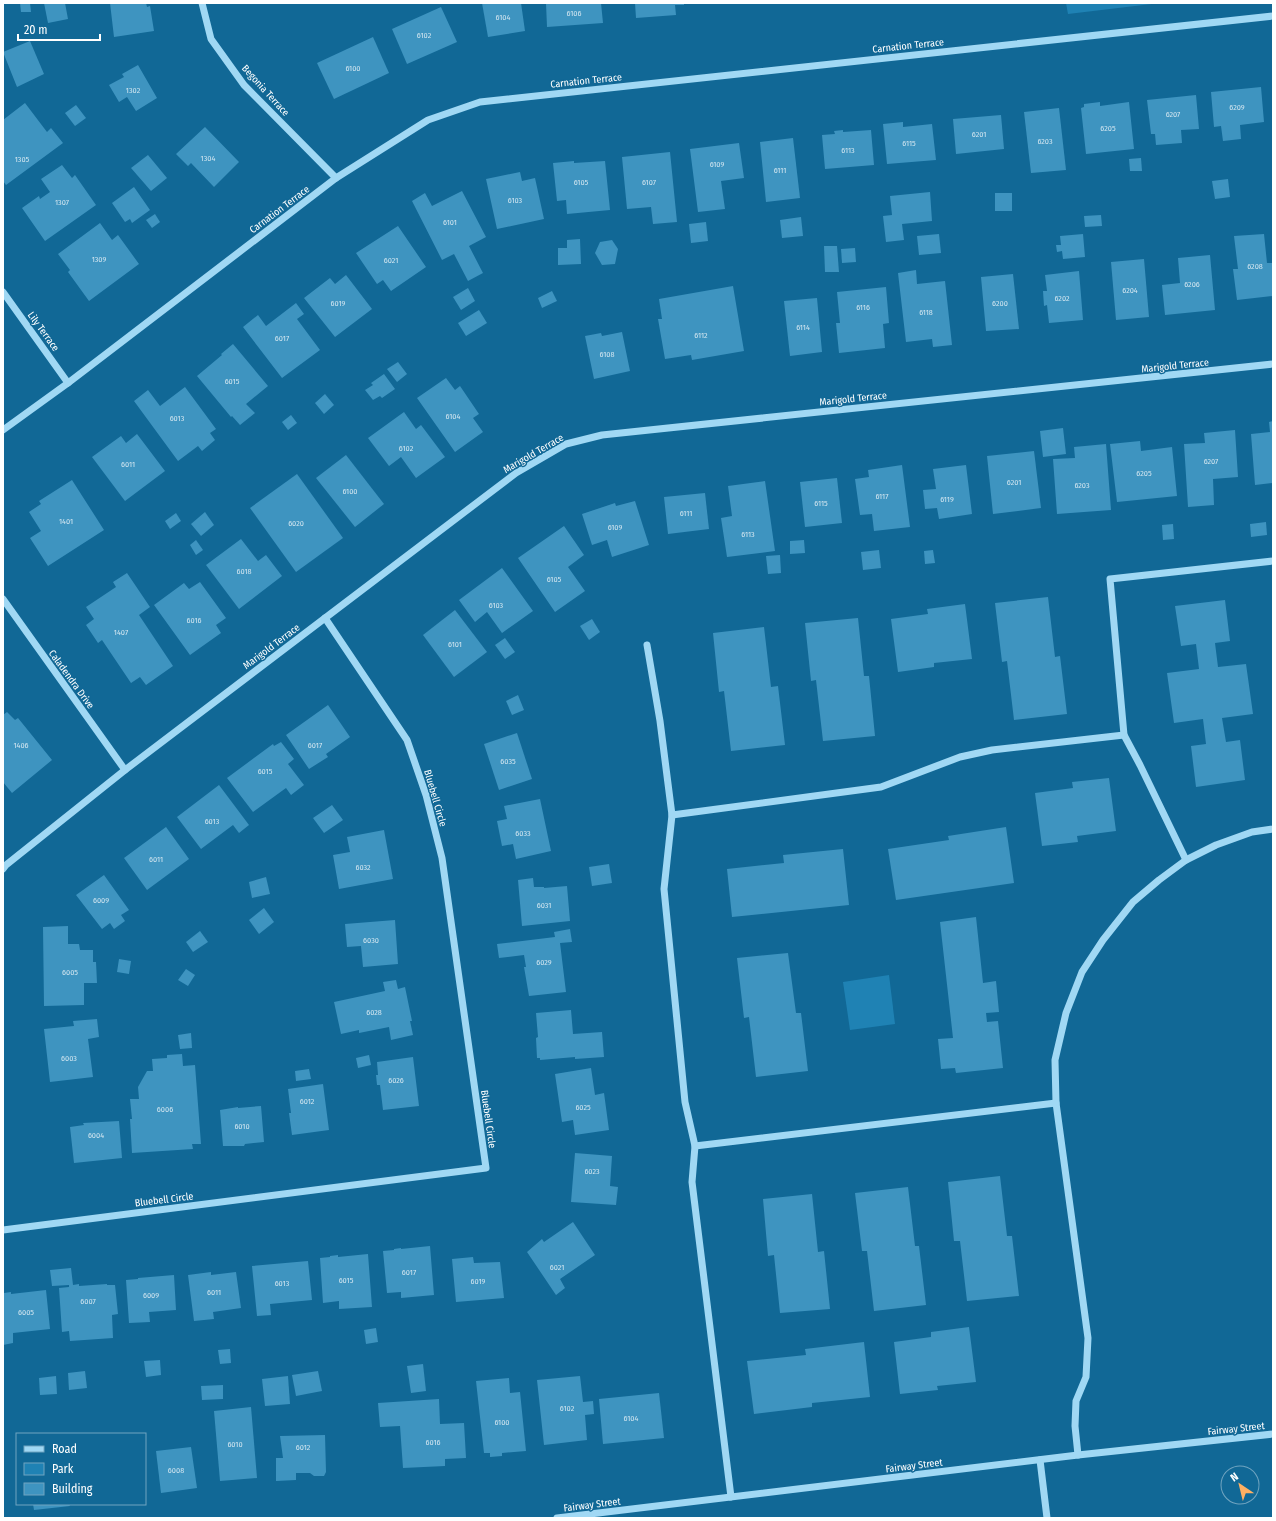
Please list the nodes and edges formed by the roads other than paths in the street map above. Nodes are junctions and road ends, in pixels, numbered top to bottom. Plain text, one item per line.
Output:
1 (202, 3) edge
2 (1273, 16) edge
3 (336, 178) junction
4 (3, 292) edge
5 (1273, 364) edge
6 (68, 383) junction
7 (3, 430) edge
8 (1273, 561) edge
9 (3, 599) edge
10 (325, 618) junction
11 (647, 645) dead end
12 (1124, 735) junction
13 (125, 770) junction
14 (672, 815) junction
15 (1273, 829) edge
16 (1186, 860) junction
17 (3, 869) edge
18 (1056, 1103) junction
19 (695, 1146) junction
20 (3, 1230) edge
21 (1273, 1434) edge
22 (1078, 1456) junction
23 (1040, 1460) junction
24 (731, 1497) junction
25 (557, 1518) edge
26 (1047, 1518) edge

1 - 3 street, Begonia Terrace
2 - 3 street, Carnation Terrace
3 - 6 street, Carnation Terrace
4 - 6 street, Lily Terrace
5 - 10 street, Marigold Terrace
6 - 7 street, Carnation Terrace
8 - 12 street
9 - 13 street, Caladendra Drive
10 - 13 street, Marigold Terrace
10 - 20 street, Bluebell Circle
11 - 14 street
12 - 14 street
12 - 16 street
13 - 17 street, Marigold Terrace
14 - 19 street
15 - 16 street
16 - 18 street
18 - 19 street
18 - 22 street
19 - 24 street
21 - 22 street, Fairway Street
22 - 23 street, Fairway Street
23 - 24 street, Fairway Street
23 - 26 street
24 - 25 street, Fairway Street

